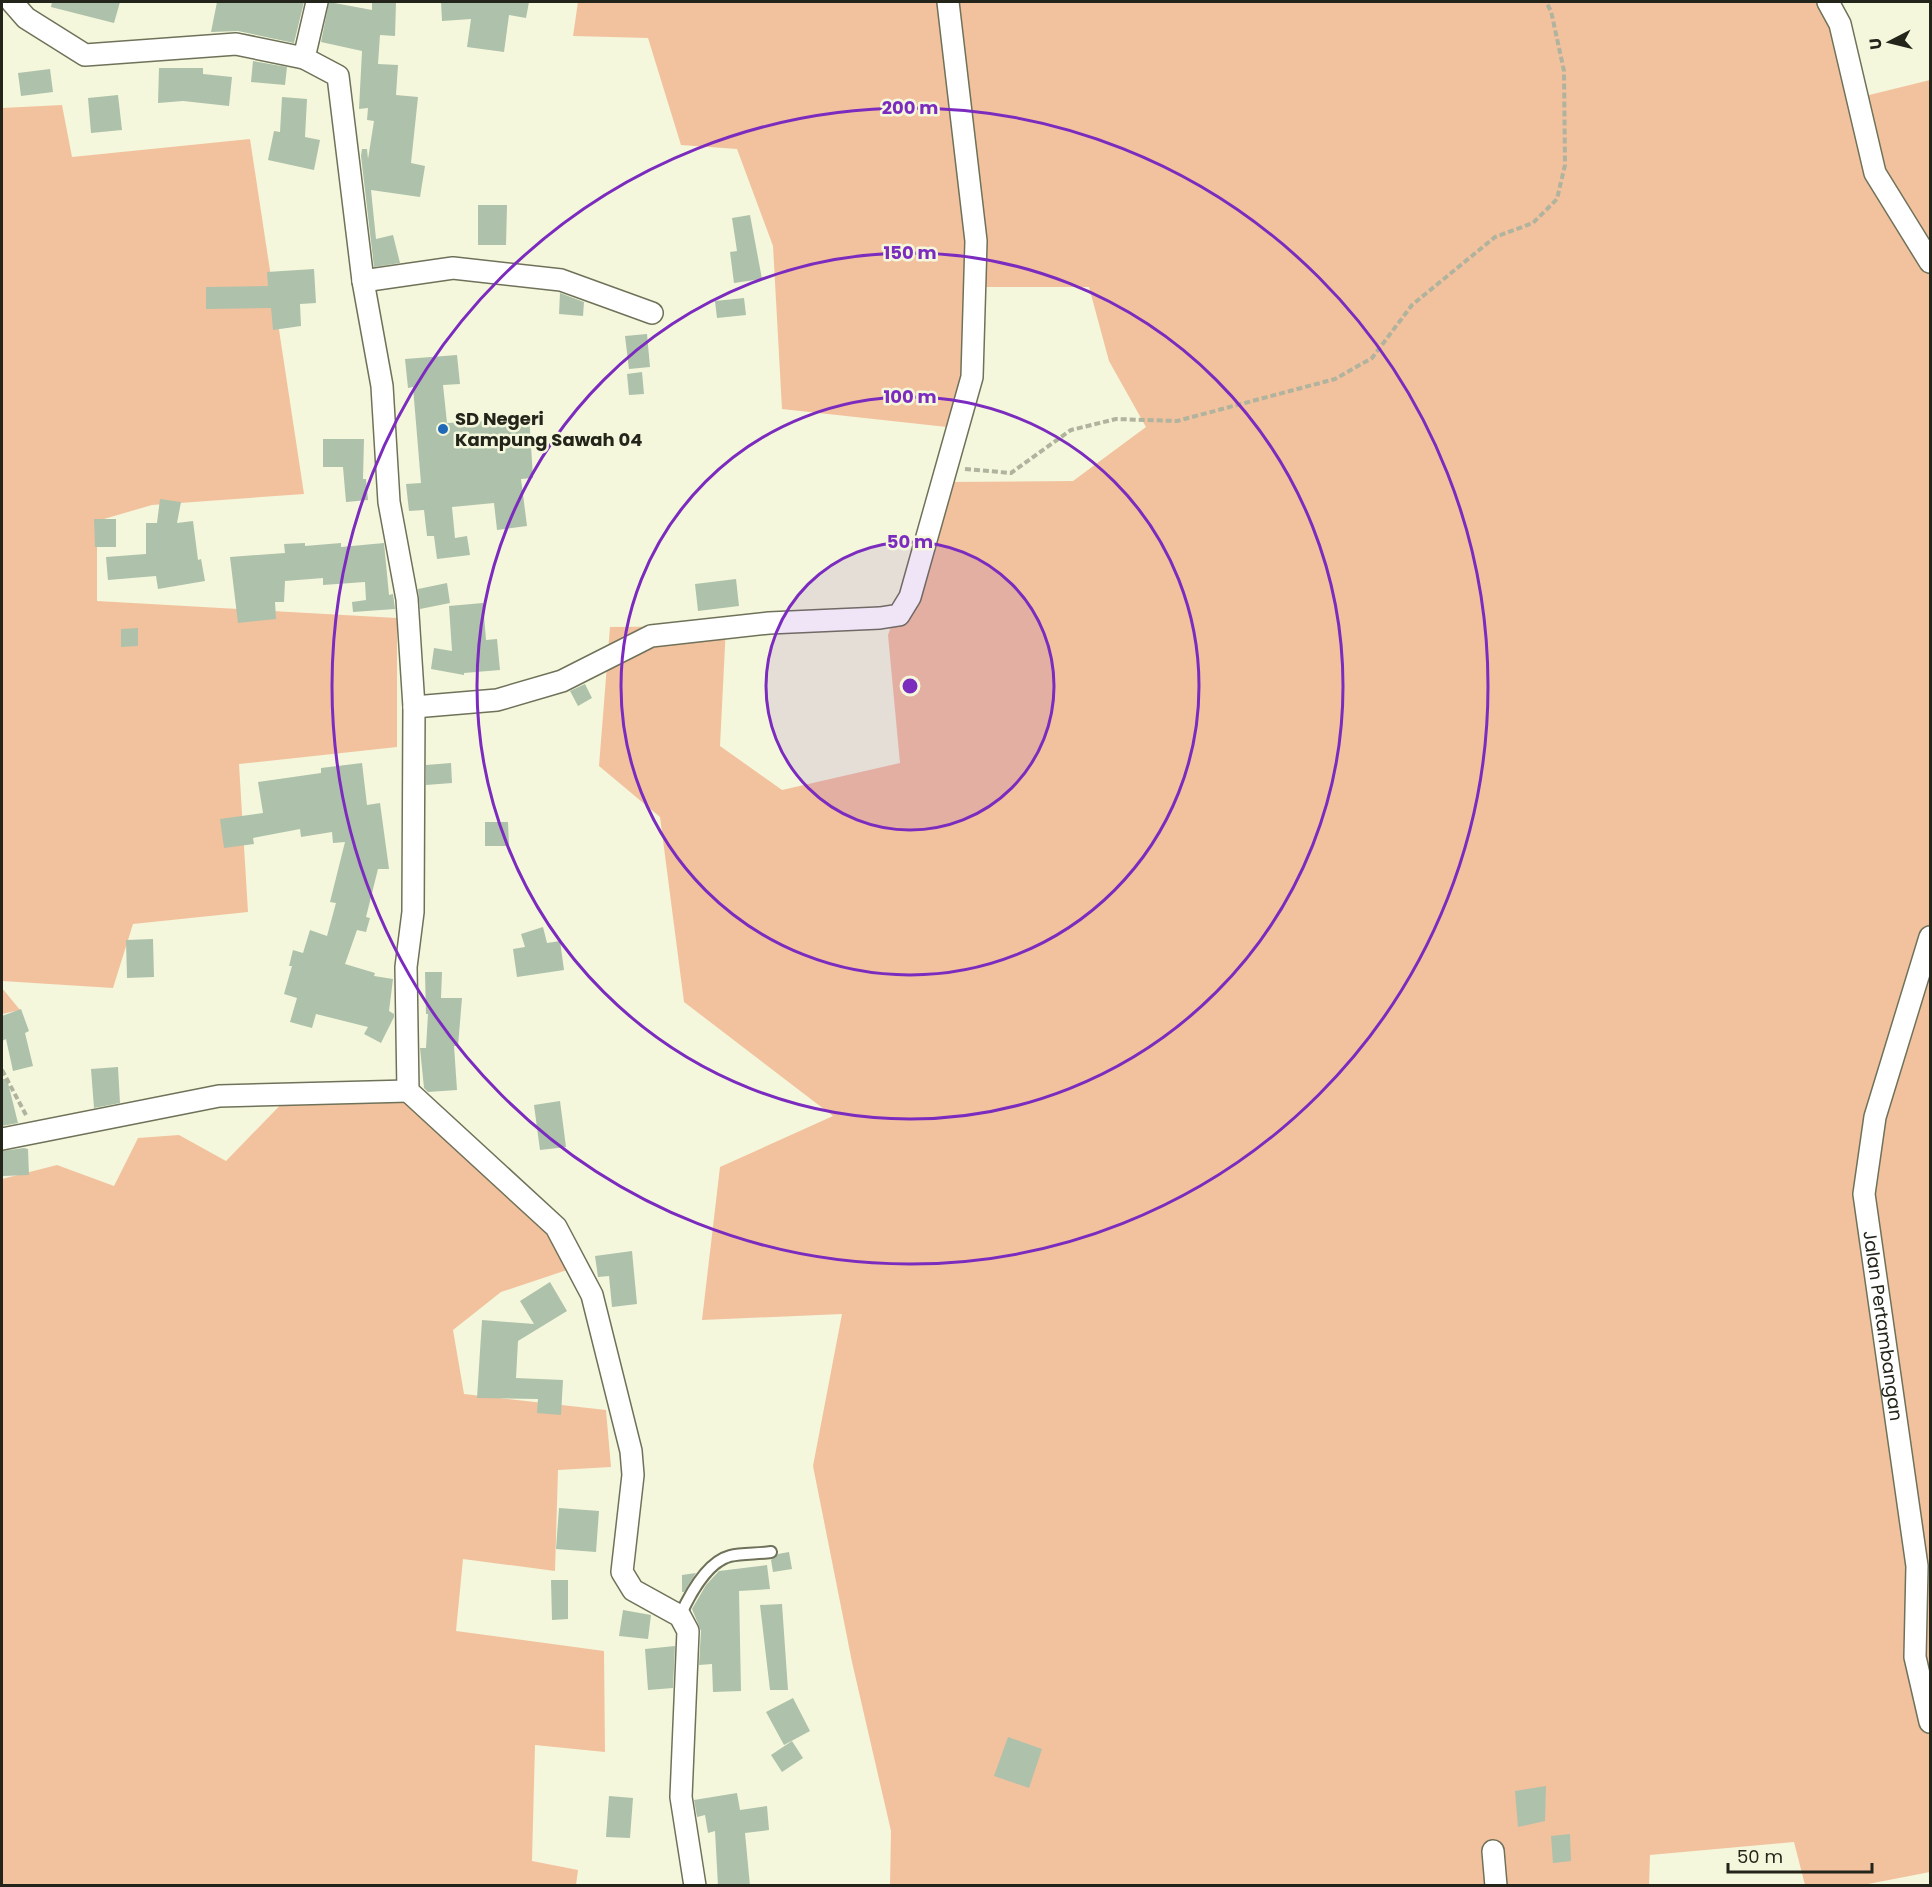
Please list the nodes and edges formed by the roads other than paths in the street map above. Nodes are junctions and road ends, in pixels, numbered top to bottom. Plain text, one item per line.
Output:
1 (12, 2) edge
2 (317, 2) edge
3 (948, 2) edge
4 (1828, 2) edge
5 (304, 58) junction
6 (1930, 262) edge
7 (363, 281) junction
8 (652, 313) dead end
9 (414, 707) junction
10 (1930, 937) edge
11 (408, 1091) junction
12 (2, 1139) edge
13 (771, 1552) dead end
14 (680, 1616) junction
15 (1930, 1722) edge
16 (1493, 1851) dead end
17 (695, 1886) edge
18 (1496, 1886) edge

1 - 5 street
2 - 5 street
3 - 9 street
4 - 6 street
5 - 7 street
7 - 8 street
7 - 9 street
9 - 11 street
10 - 15 street, Jalan Pertambangan
11 - 12 street
11 - 14 street
13 - 14 lane
14 - 17 street
16 - 18 street

